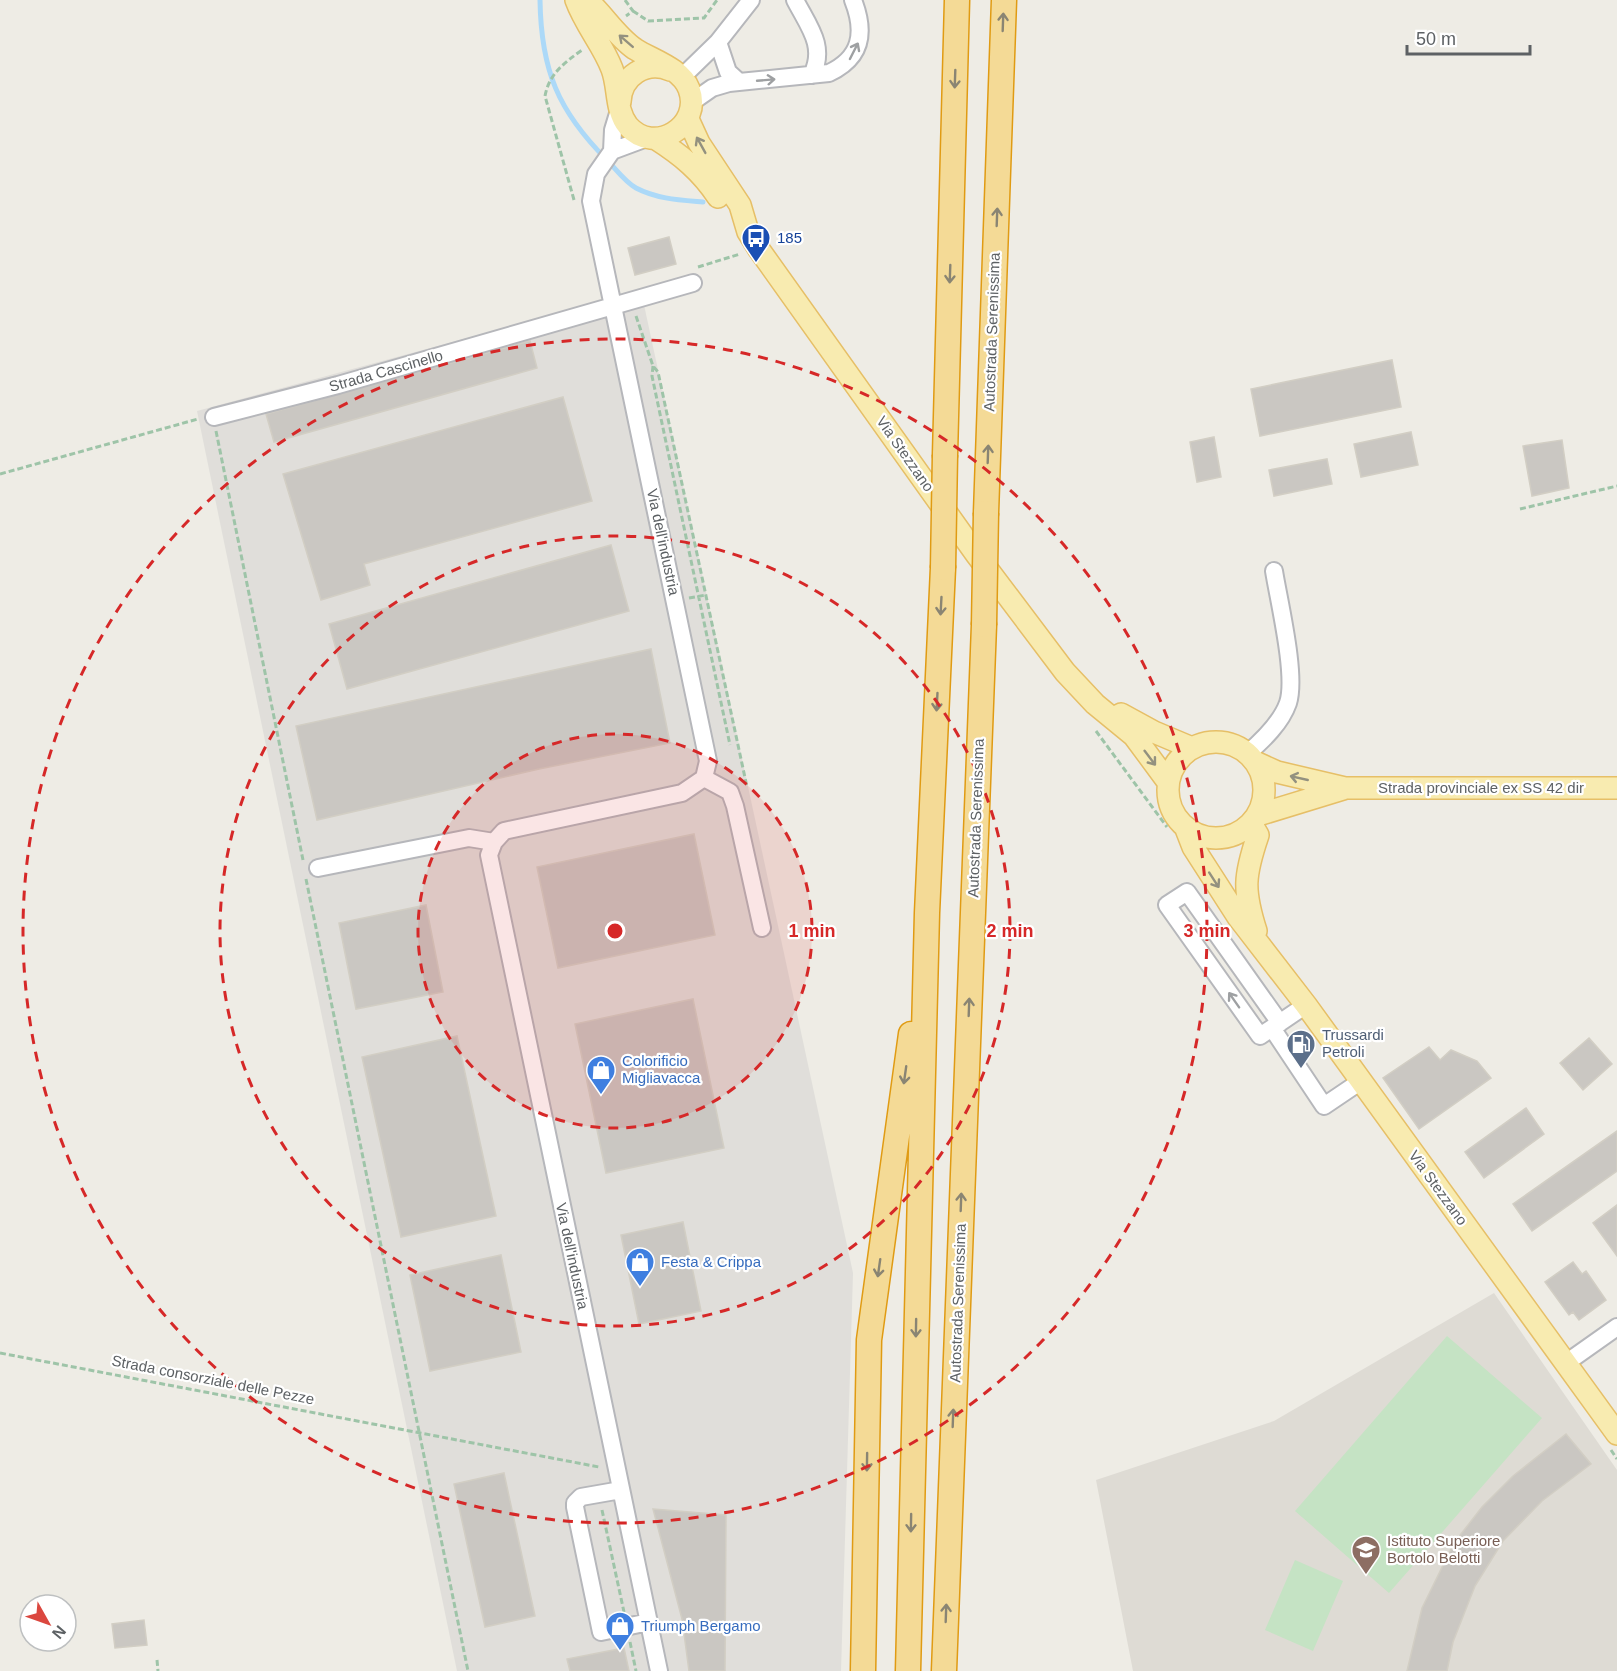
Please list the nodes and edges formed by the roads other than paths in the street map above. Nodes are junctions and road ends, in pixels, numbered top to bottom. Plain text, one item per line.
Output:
1 (576, 0) edge
2 (587, 0) edge
3 (751, 0) edge
4 (795, 0) edge
5 (853, 0) edge
6 (957, 0) edge
7 (1004, 0) edge
8 (718, 42) junction
9 (678, 74) junction
10 (812, 75) junction
11 (739, 82) junction
12 (620, 106) junction
13 (690, 110) junction
14 (651, 138) junction
15 (612, 151) junction
16 (753, 240) junction
17 (693, 283) road end
18 (613, 307) junction
19 (214, 417) road end
20 (1274, 571) dead end
21 (1065, 672) junction
22 (1192, 748) junction
23 (1251, 757) junction
24 (704, 778) junction
25 (1168, 782) junction
26 (1345, 788) junction
27 (1617, 788) edge
28 (1254, 819) junction
29 (1186, 829) junction
30 (494, 842) junction
31 (318, 868) dead end
32 (927, 913) junction
33 (762, 928) dead end
34 (1259, 941) junction
35 (1306, 1005) junction
36 (1276, 1025) junction
37 (1361, 1082) junction
38 (1617, 1327) edge
39 (1566, 1363) junction
40 (1617, 1434) edge
41 (621, 1490) junction
42 (649, 1622) junction
43 (659, 1671) edge
44 (863, 1671) edge
45 (908, 1671) edge
46 (944, 1671) edge

1 - 12 main road, Via Stezzano
9 -> 2 main road
3 - 8 street
4 - 10 street
10 -> 5 street
6 -> 32 highway, bridge
46 -> 7 highway, Autostrada Serenissima, bridge
8 - 9 street
8 - 11 street
9 - 12 main road
9 - 13 main road, Via Stezzano
11 -> 10 street
11 - 13 street
12 - 14 main road, Via Stezzano
12 - 15 street
13 - 14 main road
16 -> 13 main road, Via Stezzano
14 - 15 street
14 - 16 main road, Via Stezzano
15 - 18 street
16 - 21 main road, Via Stezzano
17 - 18 street, Strada Cascinello
18 - 19 street, Strada Cascinello
18 - 24 street, Via dell'industria
20 - 23 street
21 - 22 main road, Via Stezzano
21 -> 25 main road, Via Stezzano
22 - 23 main road
22 - 25 main road
26 -> 23 main road, Strada provinciale ex SS 42 dir
23 - 28 main road, Via Stezzano
24 - 30 street
24 - 33 street
25 - 29 main road, Via Stezzano
26 - 27 main road, Strada provinciale ex SS 42 dir
26 - 28 main road, Strada provinciale ex SS 42 dir
28 - 29 main road
28 - 34 main road, Via Stezzano
29 -> 34 main road, Via Stezzano
30 - 31 street
30 - 41 street, Via dell'industria
32 -> 44 highway
32 -> 45 highway
34 - 35 main road, Via Stezzano
35 - 36 street
35 - 37 main road, Via Stezzano
36 -> 36 street
36 - 37 street
37 - 39 main road, Via Stezzano
38 - 39 street
39 - 40 main road, Via Stezzano
41 - 42 street, Via dell'industria
41 - 42 street
42 - 43 street, Via dell'industria

